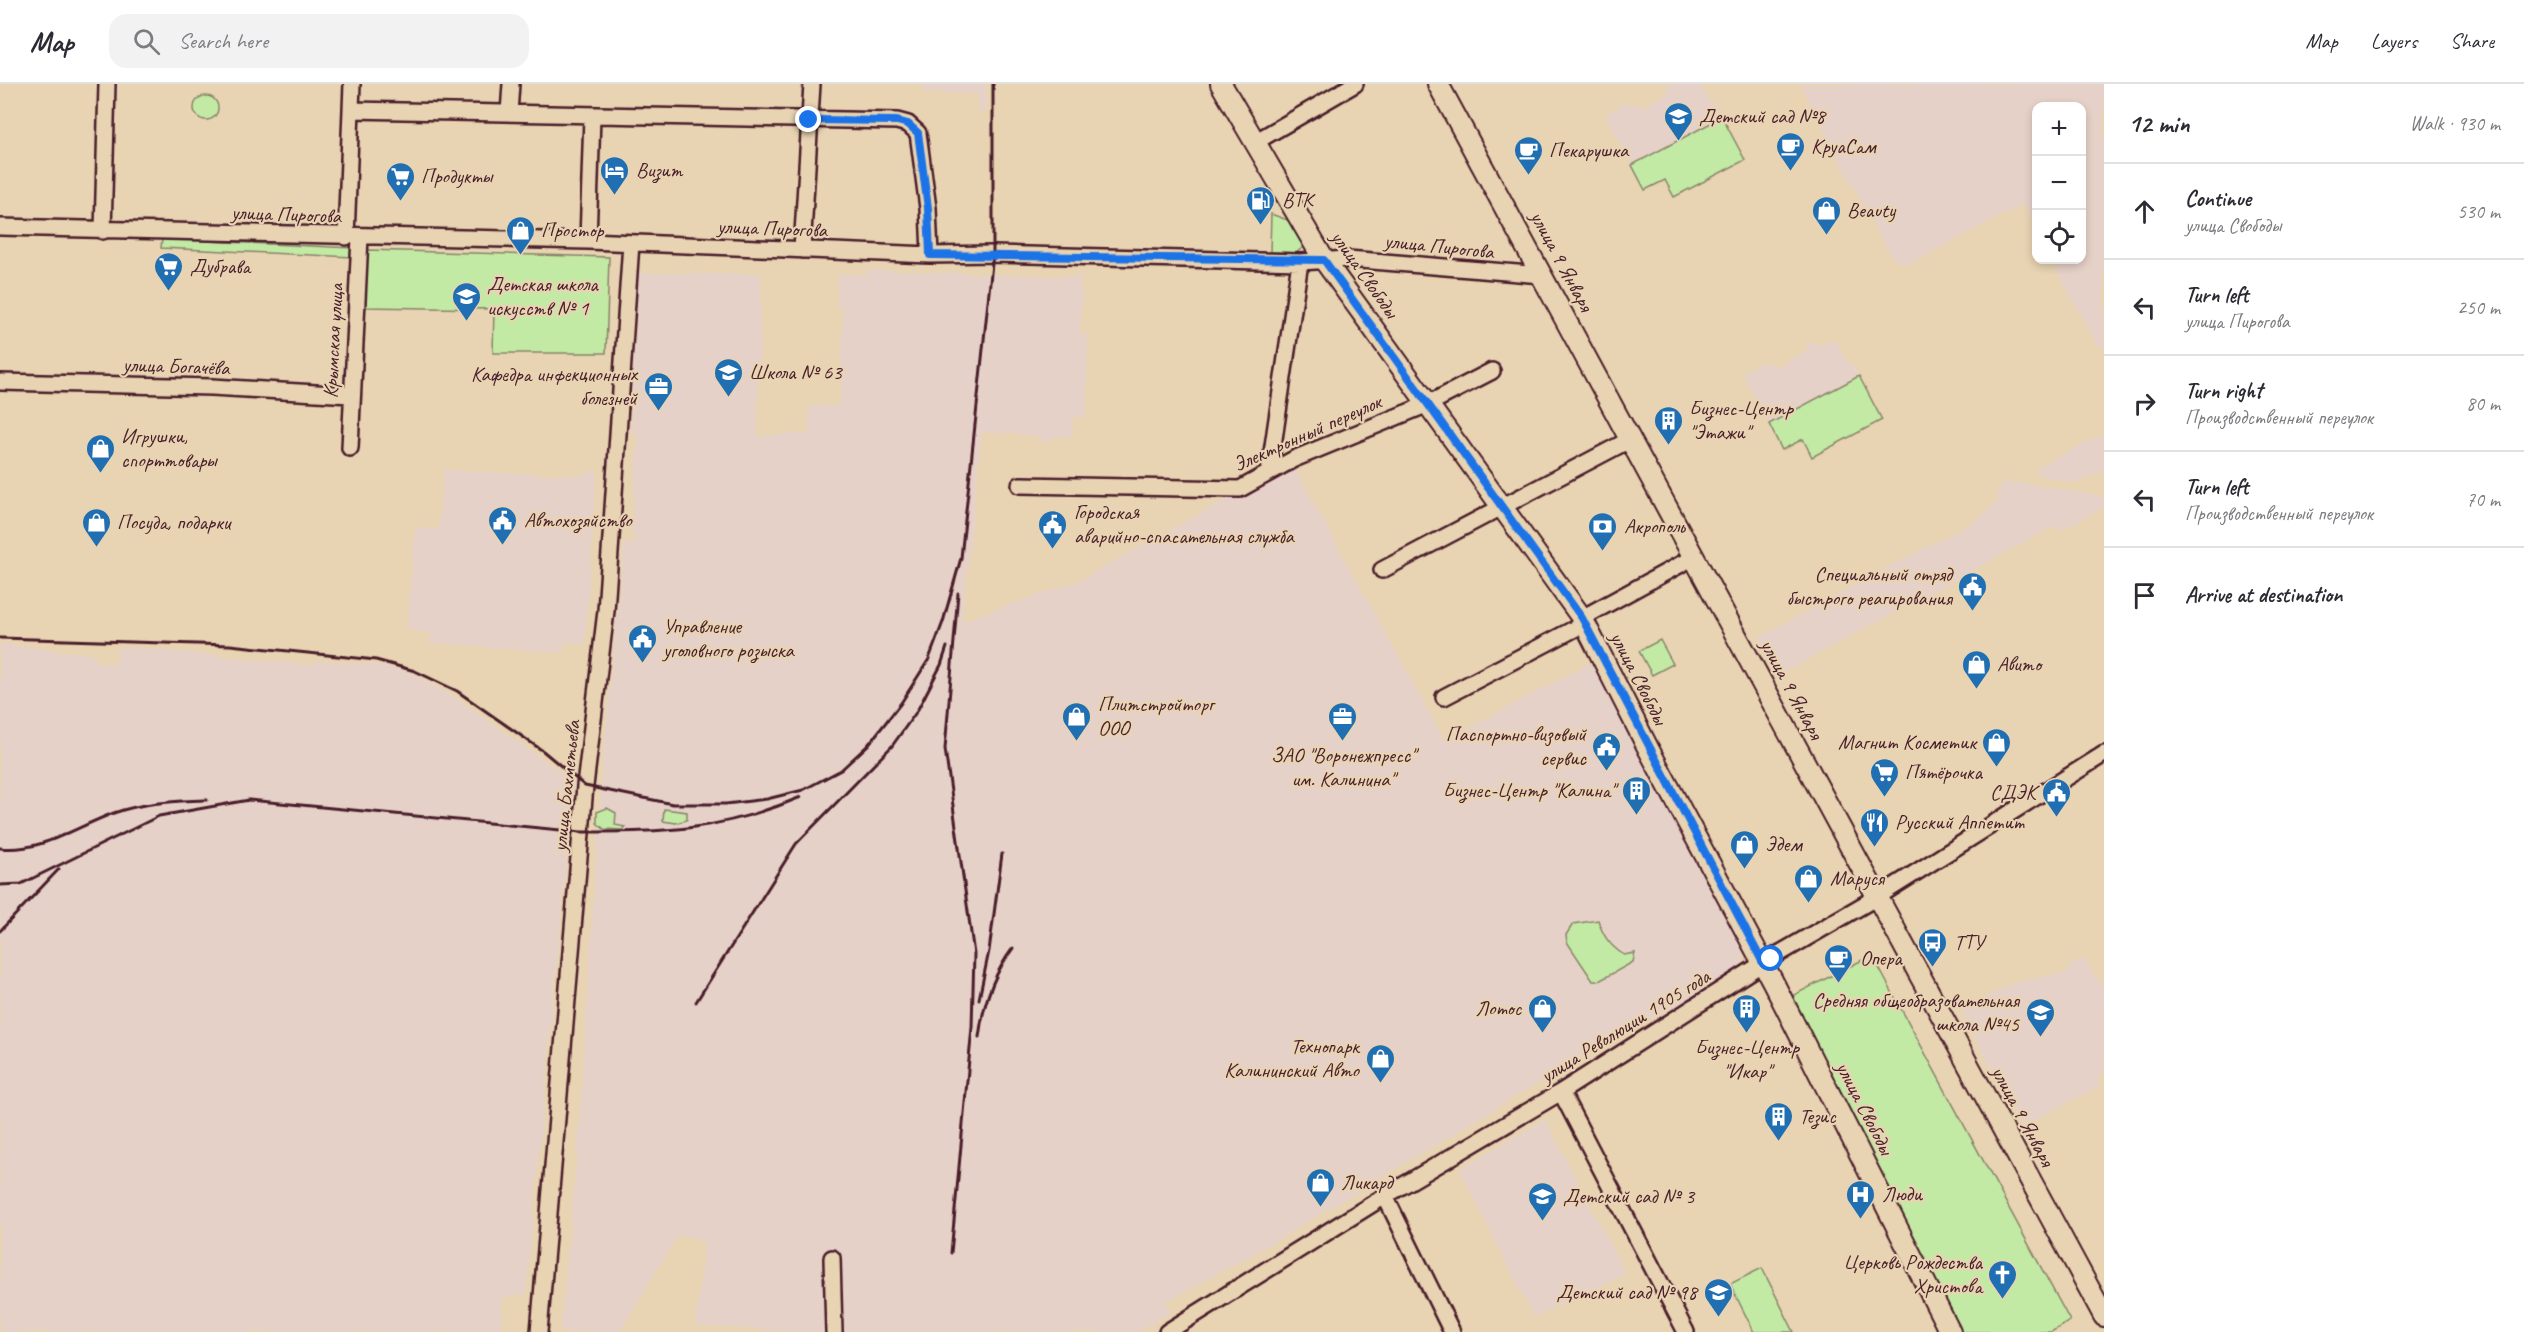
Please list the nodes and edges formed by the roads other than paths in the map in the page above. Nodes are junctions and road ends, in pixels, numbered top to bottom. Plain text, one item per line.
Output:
1 (107, 84) edge
2 (352, 84) edge
3 (512, 84) edge
4 (812, 84) edge
5 (1221, 84) edge
6 (1355, 84) edge
7 (1438, 84) edge
8 (351, 110) junction
9 (509, 113) junction
10 (592, 116) junction
11 (809, 120) junction
12 (1255, 142) junction
13 (0, 227) edge
14 (103, 231) junction
15 (353, 237) junction
16 (588, 242) junction
17 (631, 243) junction
18 (802, 250) junction
19 (930, 255) junction
20 (1324, 260) junction
21 (1300, 262) junction
22 (1542, 275) junction
23 (1492, 371) dead end
24 (0, 382) edge
25 (351, 395) junction
26 (1428, 404) junction
27 (1631, 440) junction
28 (350, 448) dead end
29 (1269, 473) junction
30 (1020, 485) dead end
31 (1502, 507) junction
32 (1694, 557) junction
33 (1382, 570) dead end
34 (1582, 618) junction
35 (1444, 697) dead end
36 (2104, 754) edge
37 (1877, 897) junction
38 (1763, 963) junction
39 (1561, 1092) junction
40 (1385, 1196) junction
41 (832, 1258) dead end
42 (2098, 1299) edge
43 (2104, 1316) edge
44 (539, 1332) edge
45 (834, 1332) edge
46 (1167, 1332) edge
47 (1452, 1332) edge
48 (1686, 1332) edge
49 (1950, 1332) edge

1 - 14 street
2 - 8 street, Крымская улица
3 - 9 street
4 - 11 street
5 - 12 main road, улица Свободы
6 - 12 street
7 - 22 main road, улица 9 Января
8 - 9 street
8 - 15 street, Крымская улица
9 - 10 street
10 - 11 street
10 - 16 street
11 - 18 street
11 - 19 street
12 - 20 main road, улица Свободы
13 - 14 street, улица Пирогова
14 - 15 street, улица Пирогова
15 - 16 street, улица Пирогова
15 - 25 street, Крымская улица
16 - 17 street, улица Пирогова
17 - 18 street, улица Пирогова
17 - 44 street, улица Бахметьева
18 - 19 street, улица Пирогова
19 - 21 street, улица Пирогова
20 - 21 street, улица Пирогова
20 - 22 street, улица Пирогова
20 - 26 main road, улица Свободы
21 - 29 street
22 - 27 main road, улица 9 Января
23 - 26 street, Электронный переулок
24 - 25 street, улица Богачёва
25 - 28 street, Крымская улица
26 - 29 street, Электронный переулок
26 - 31 main road, улица Свободы
27 - 31 street
27 - 32 main road, улица 9 Января
29 - 30 street, Электронный переулок
31 - 33 street
31 - 34 main road, улица Свободы
32 - 34 street
32 - 37 main road, улица 9 Января
34 - 35 street
34 - 38 main road, улица Свободы
36 - 37 street, улица Революции 1905 года
37 - 38 street, улица Революции 1905 года
37 - 42 main road, улица 9 Января
38 - 39 street, улица Революции 1905 года
38 - 49 main road, улица Свободы
39 - 40 street, улица Революции 1905 года
39 - 48 street
40 - 46 street, улица Революции 1905 года
40 - 47 street
41 - 45 street
42 - 43 main road, улица 9 Января

